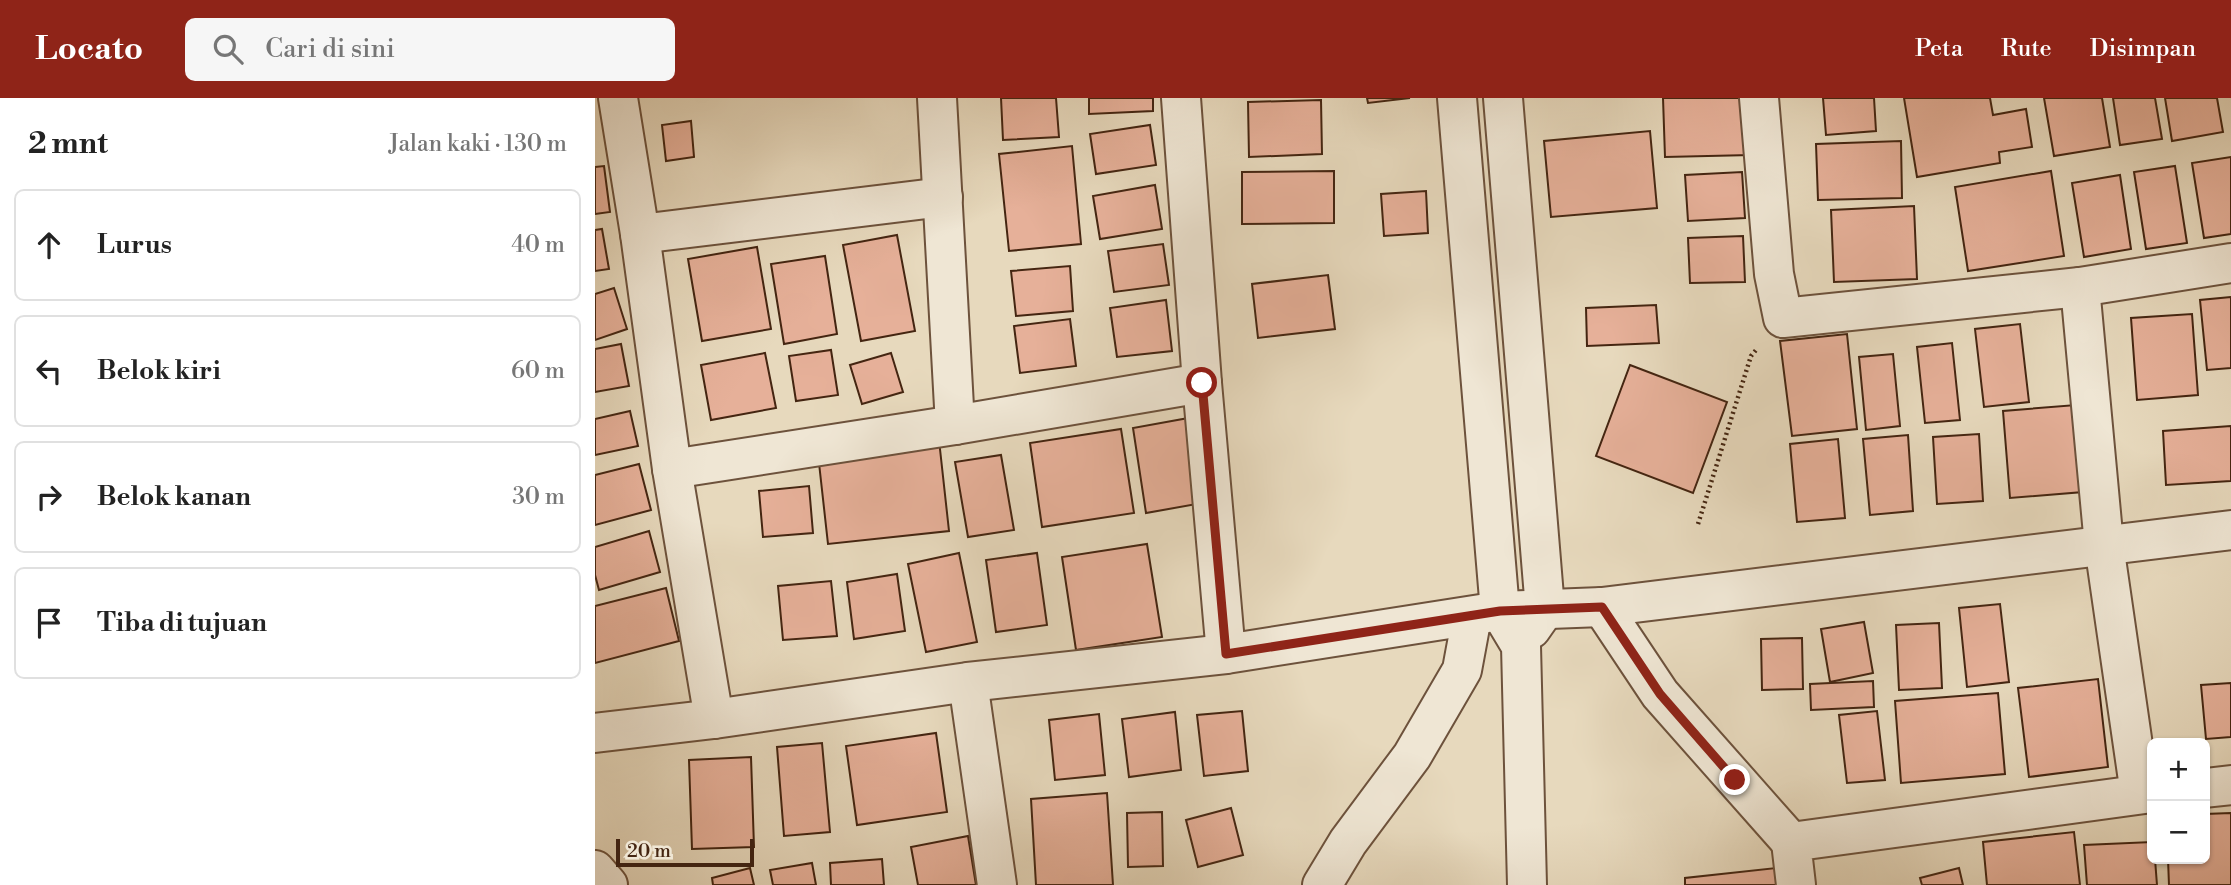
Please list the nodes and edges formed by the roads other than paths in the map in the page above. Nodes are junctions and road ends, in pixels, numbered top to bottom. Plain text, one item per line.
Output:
1 (618, 98) edge
2 (937, 98) edge
3 (1181, 98) edge
4 (1457, 98) edge
5 (1503, 98) edge
6 (1759, 98) edge
7 (943, 197) junction
8 (640, 234) junction
9 (2231, 263) edge
10 (2080, 287) junction
11 (1202, 383) junction
12 (955, 425) junction
13 (671, 468) junction
14 (2231, 530) edge
15 (2104, 545) junction
16 (1602, 607) junction
17 (1545, 609) junction
18 (1486, 613) junction
19 (1521, 646) junction
20 (1226, 654) junction
21 (968, 682) junction
22 (714, 719) junction
23 (595, 733) edge
24 (2231, 785) edge
25 (2210, 787) edge
26 (2146, 794) edge
27 (1791, 842) junction
28 (595, 870) edge
29 (608, 885) edge
30 (997, 885) edge
31 (1322, 885) edge
32 (1527, 885) edge
33 (1795, 885) edge

1 - 8 street
2 - 7 street
3 - 11 street
4 - 18 street
5 - 17 street
6 - 10 street
7 - 8 street
7 - 12 street
8 - 13 street
9 - 10 street
10 - 15 street
11 - 12 street
11 - 20 street
12 - 13 street
13 - 22 street
14 - 15 street
15 - 16 street
15 - 26 street
16 - 17 street
16 - 27 street
17 - 18 street
17 - 19 street
18 - 19 street
18 - 20 street
18 - 31 street
19 - 32 street
20 - 21 street
21 - 22 street
21 - 30 street
22 - 23 street
24 - 25 street
26 - 27 street
27 - 33 street
28 - 29 street

